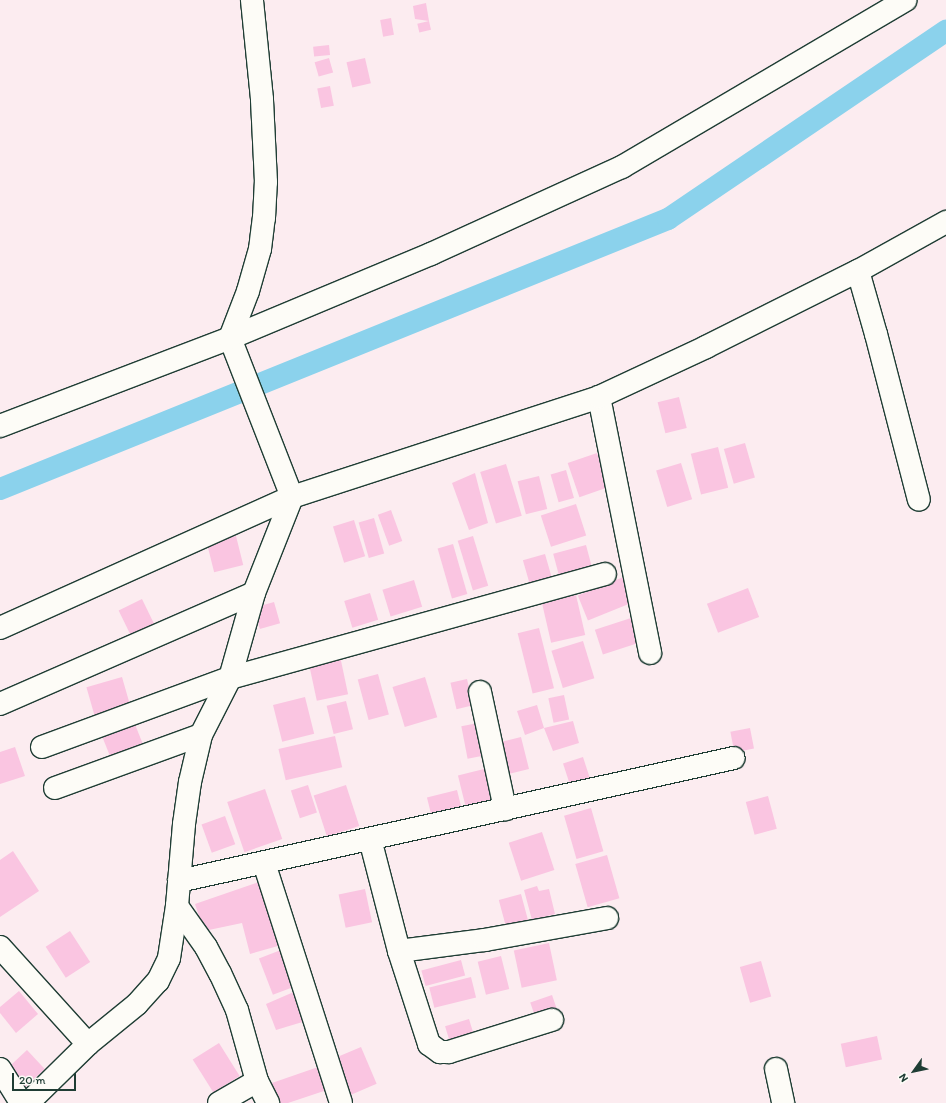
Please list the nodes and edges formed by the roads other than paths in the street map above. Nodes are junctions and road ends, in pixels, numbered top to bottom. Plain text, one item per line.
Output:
1 (252, 0) edge
2 (905, 0) edge
3 (946, 222) edge
4 (858, 271) junction
5 (230, 338) junction
6 (598, 397) junction
7 (0, 426) edge
8 (292, 497) junction
9 (919, 500) dead end
10 (605, 574) dead end
11 (254, 593) junction
12 (0, 628) edge
13 (650, 654) dead end
14 (230, 678) junction
15 (480, 692) dead end
16 (0, 704) edge
17 (201, 735) junction
18 (42, 747) dead end
19 (734, 758) dead end
20 (55, 788) dead end
21 (505, 809) junction
22 (370, 839) junction
23 (264, 863) junction
24 (179, 881) junction
25 (177, 906) junction
26 (608, 918) dead end
27 (0, 947) edge
28 (399, 951) junction
29 (552, 1020) dead end
30 (88, 1044) junction
31 (0, 1069) edge
32 (776, 1069) dead end
33 (256, 1080) junction
34 (47, 1094) edge
35 (21, 1103) edge
36 (28, 1103) edge
37 (219, 1103) edge
38 (268, 1103) edge
39 (341, 1103) edge
40 (783, 1103) edge

1 - 5 street
2 - 5 street
3 - 4 street
4 - 6 street
4 - 9 street
5 - 7 street
5 - 8 street
6 - 8 street
6 - 13 street
8 - 11 street
8 - 12 street
10 - 14 street
11 - 14 street
11 - 16 street
14 - 17 street
14 - 18 street
15 - 21 street
17 - 20 street
17 - 24 street
19 - 21 street
21 - 22 street
22 - 23 street
22 - 28 street
23 - 24 street
23 - 39 street
24 - 25 street
25 - 30 street
25 - 33 street
26 - 28 street
27 - 30 street
28 - 29 street
30 - 34 street
31 - 35 street
32 - 40 street
33 - 37 street
33 - 38 street
34 - 36 street

